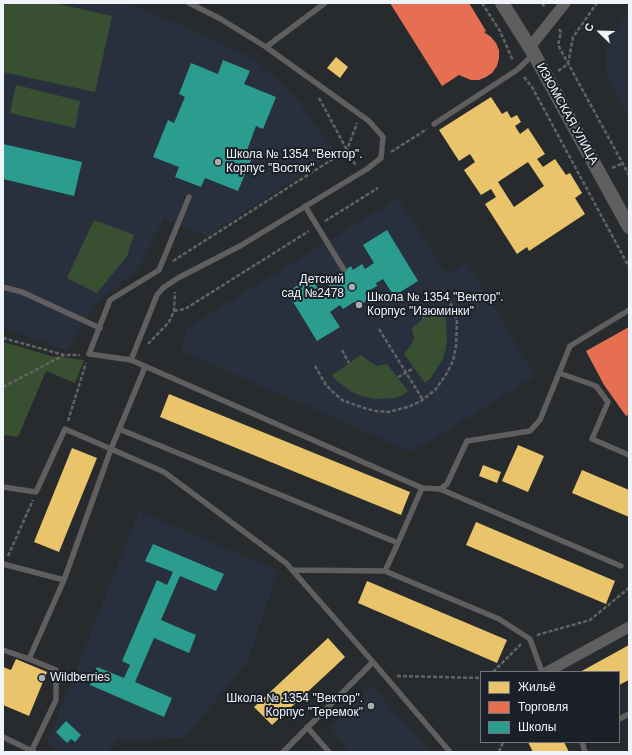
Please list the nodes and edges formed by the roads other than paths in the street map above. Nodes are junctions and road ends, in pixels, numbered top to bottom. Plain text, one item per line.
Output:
1 (189, 3) edge
2 (325, 3) edge
3 (502, 3) edge
4 (566, 3) edge
5 (266, 47) junction
6 (532, 51) junction
7 (434, 124) road end
8 (189, 197) dead end
9 (306, 206) junction
10 (629, 227) edge
11 (344, 270) dead end
12 (3, 287) edge
13 (629, 310) edge
14 (100, 328) junction
15 (131, 360) junction
16 (145, 367) junction
17 (559, 373) junction
18 (119, 429) junction
19 (111, 449) junction
20 (629, 454) edge
21 (3, 487) edge
22 (422, 488) junction
23 (440, 488) junction
24 (398, 542) junction
25 (4, 564) edge
26 (621, 566) dead end
27 (292, 570) junction
28 (384, 571) junction
29 (64, 580) junction
30 (629, 627) edge
31 (3, 650) edge
32 (29, 659) junction
33 (373, 662) junction
34 (542, 671) edge
35 (549, 671) edge
36 (629, 714) edge
37 (620, 718) edge
38 (307, 727) junction
39 (3, 737) edge
40 (33, 751) edge
41 (282, 752) edge
42 (329, 752) edge
43 (450, 752) edge

1 - 5 lane
2 - 5 lane
3 - 6 street, ИЗЮМСКАЯ УЛИЦА
4 - 6 street
5 - 9 lane
6 - 7 lane
6 - 10 street, ИЗЮМСКАЯ УЛИЦА
8 - 14 lane
9 - 11 lane
9 - 15 lane
12 - 14 lane
13 - 17 lane
14 - 15 lane
15 - 16 lane
16 - 18 lane
16 - 22 lane
17 - 20 lane
17 - 23 lane
18 - 19 lane
18 - 24 lane
19 - 21 lane
19 - 27 lane
19 - 29 lane
22 - 23 lane
22 - 24 lane
23 - 26 lane
24 - 28 lane
25 - 29 lane
27 - 28 lane
27 - 33 lane
28 - 34 lane
29 - 32 lane
30 - 35 street
31 - 32 lane
32 - 40 lane
33 - 38 lane
33 - 43 lane
36 - 37 lane
38 - 41 lane
38 - 42 lane
39 - 40 lane

